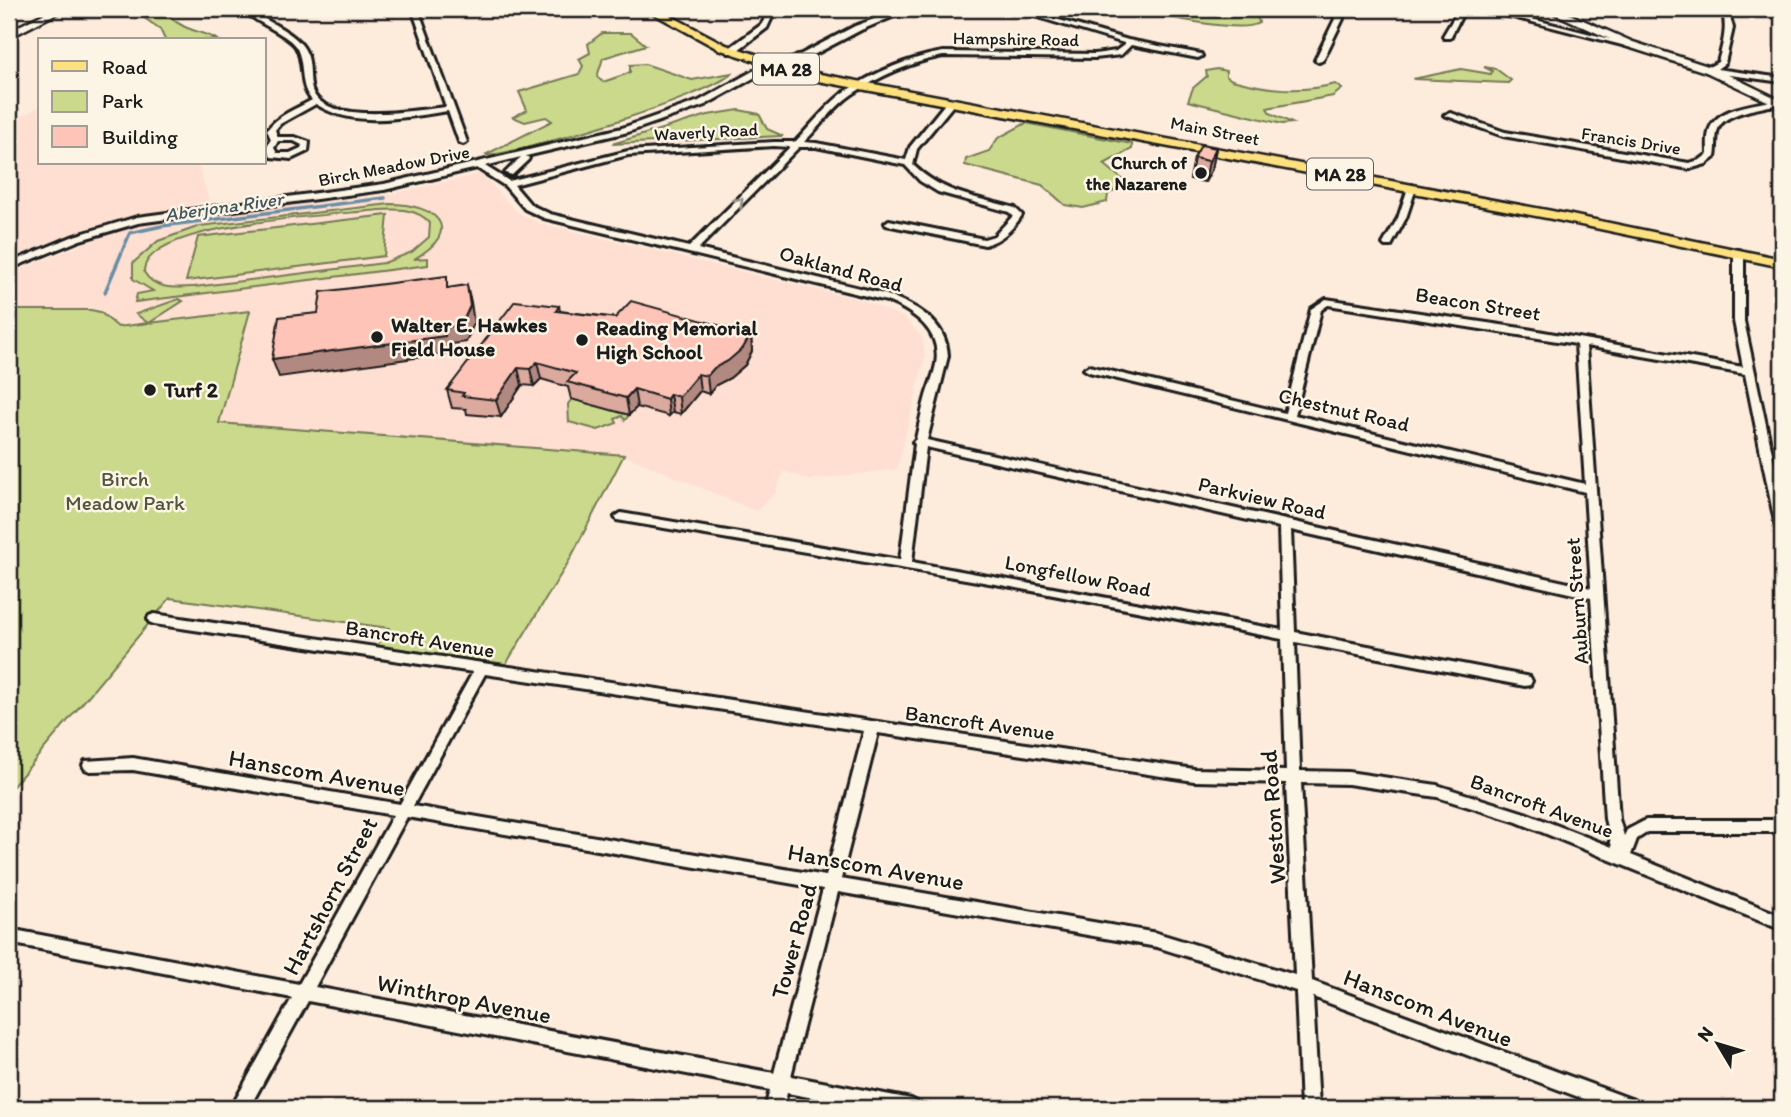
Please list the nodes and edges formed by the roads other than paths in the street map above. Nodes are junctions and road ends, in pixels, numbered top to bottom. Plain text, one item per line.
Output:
1 (60, 9) edge
2 (244, 9) edge
3 (274, 9) edge
4 (415, 9) edge
5 (650, 9) edge
6 (908, 9) edge
7 (1014, 9) edge
8 (1334, 9) edge
9 (1462, 9) edge
10 (1485, 9) edge
11 (1550, 9) edge
12 (1724, 9) edge
13 (255, 15) junction
14 (770, 15) dead end
15 (9, 35) edge
16 (1447, 36) dead end
17 (1127, 42) junction
18 (1634, 46) junction
19 (730, 51) junction
20 (1198, 56) dead end
21 (1319, 60) dead end
22 (778, 67) junction
23 (1710, 70) junction
24 (1757, 75) junction
25 (1782, 80) edge
26 (1734, 81) junction
27 (860, 85) junction
28 (316, 101) junction
29 (951, 102) junction
30 (1779, 104) edge
31 (449, 109) junction
32 (1448, 114) dead end
33 (275, 139) dead end
34 (463, 142) dead end
35 (797, 144) junction
36 (534, 153) junction
37 (499, 161) junction
38 (908, 163) junction
39 (480, 166) junction
40 (509, 178) junction
41 (1412, 188) junction
42 (1017, 216) joint
43 (889, 223) dead end
44 (1388, 244) dead end
45 (691, 251) junction
46 (1739, 253) junction
47 (1782, 262) edge
48 (9, 266) edge
49 (1581, 341) junction
50 (1089, 369) dead end
51 (1747, 371) junction
52 (1289, 417) junction
53 (919, 442) junction
54 (1589, 489) junction
55 (621, 517) dead end
56 (1285, 523) junction
57 (1782, 527) edge
58 (906, 564) junction
59 (1596, 594) junction
60 (154, 619) dead end
61 (1287, 637) junction
62 (481, 669) junction
63 (1525, 681) dead end
64 (872, 729) junction
65 (90, 765) dead end
66 (1293, 776) junction
67 (401, 811) junction
68 (1782, 826) edge
69 (1622, 858) junction
70 (832, 883) junction
71 (1782, 923) edge
72 (9, 936) edge
73 (1305, 986) junction
74 (303, 993) junction
75 (780, 1084) junction
76 (240, 1108) edge
77 (774, 1108) edge
78 (911, 1108) edge
79 (1310, 1108) edge
80 (1631, 1108) edge

1 - 15 street
2 - 13 street
3 - 13 street
4 - 31 street
5 - 19 main road, Main Street / MA 28
6 - 22 street, Birch Meadow Drive
7 - 17 street
8 - 21 street
9 - 16 street
10 - 18 street
11 - 18 street
12 - 23 street
13 - 28 street
14 - 19 street
17 - 20 street
17 - 27 street, Hampshire Road
18 - 23 street
19 - 22 main road, Main Street / MA 28
22 - 27 main road, Main Street / MA 28
22 - 36 street, Birch Meadow Drive
23 - 24 street
23 - 26 street
24 - 25 street
24 - 26 street
26 - 30 street
27 - 29 main road, Main Street / MA 28
27 - 35 street
28 - 31 street
28 - 33 street
29 - 38 street
29 - 41 main road, Main Street / MA 28
30 - 32 street, Francis Drive
31 - 34 street
35 - 38 street, Waverly Road
35 - 40 street, Waverly Road
45 -> 35 street
36 - 37 street, Birch Meadow Drive
36 - 40 street
37 - 39 street, Birch Meadow Drive
37 - 40 street, Oakland Road
38 - 42 street
39 - 40 street, Oakland Road
39 - 48 street, Birch Meadow Drive
40 - 45 street, Oakland Road
41 - 44 street
41 - 46 main road, Main Street / MA 28
42 - 43 street
45 - 53 street, Oakland Road
46 - 47 main road, Main Street / MA 28
46 - 51 street
49 - 51 street, Beacon Street
49 - 52 street, Beacon Street
49 - 54 street, Auburn Street
50 - 52 street, Chestnut Road
51 - 57 street
52 - 54 street, Chestnut Road
53 - 56 street, Parkview Road
53 - 58 street, Oakland Road
54 - 59 street, Auburn Street
55 - 58 street, Longfellow Road
56 - 59 street, Parkview Road
56 - 61 street, Weston Road
58 - 61 street, Longfellow Road
59 - 69 street, Auburn Street
60 - 62 street, Bancroft Avenue
61 - 63 street, Longfellow Road
61 - 66 street, Weston Road
62 - 64 street, Bancroft Avenue
62 - 67 street, Hartshorn Street
64 - 66 street, Bancroft Avenue
64 - 70 street, Tower Road
65 - 67 street, Hanscom Avenue
66 - 69 street, Bancroft Avenue
66 - 73 street, Weston Road
67 - 70 street, Hanscom Avenue
67 - 74 street, Hartshorn Street
68 - 69 street
69 - 71 street, Bancroft Avenue
70 - 73 street, Hanscom Avenue
70 - 75 street, Tower Road
72 - 74 street, Winthrop Avenue
73 - 79 street, Weston Road
73 - 80 street, Hanscom Avenue
74 - 75 street, Winthrop Avenue
74 - 76 street, Hartshorn Street
75 - 77 street
75 - 78 street, Winthrop Avenue

